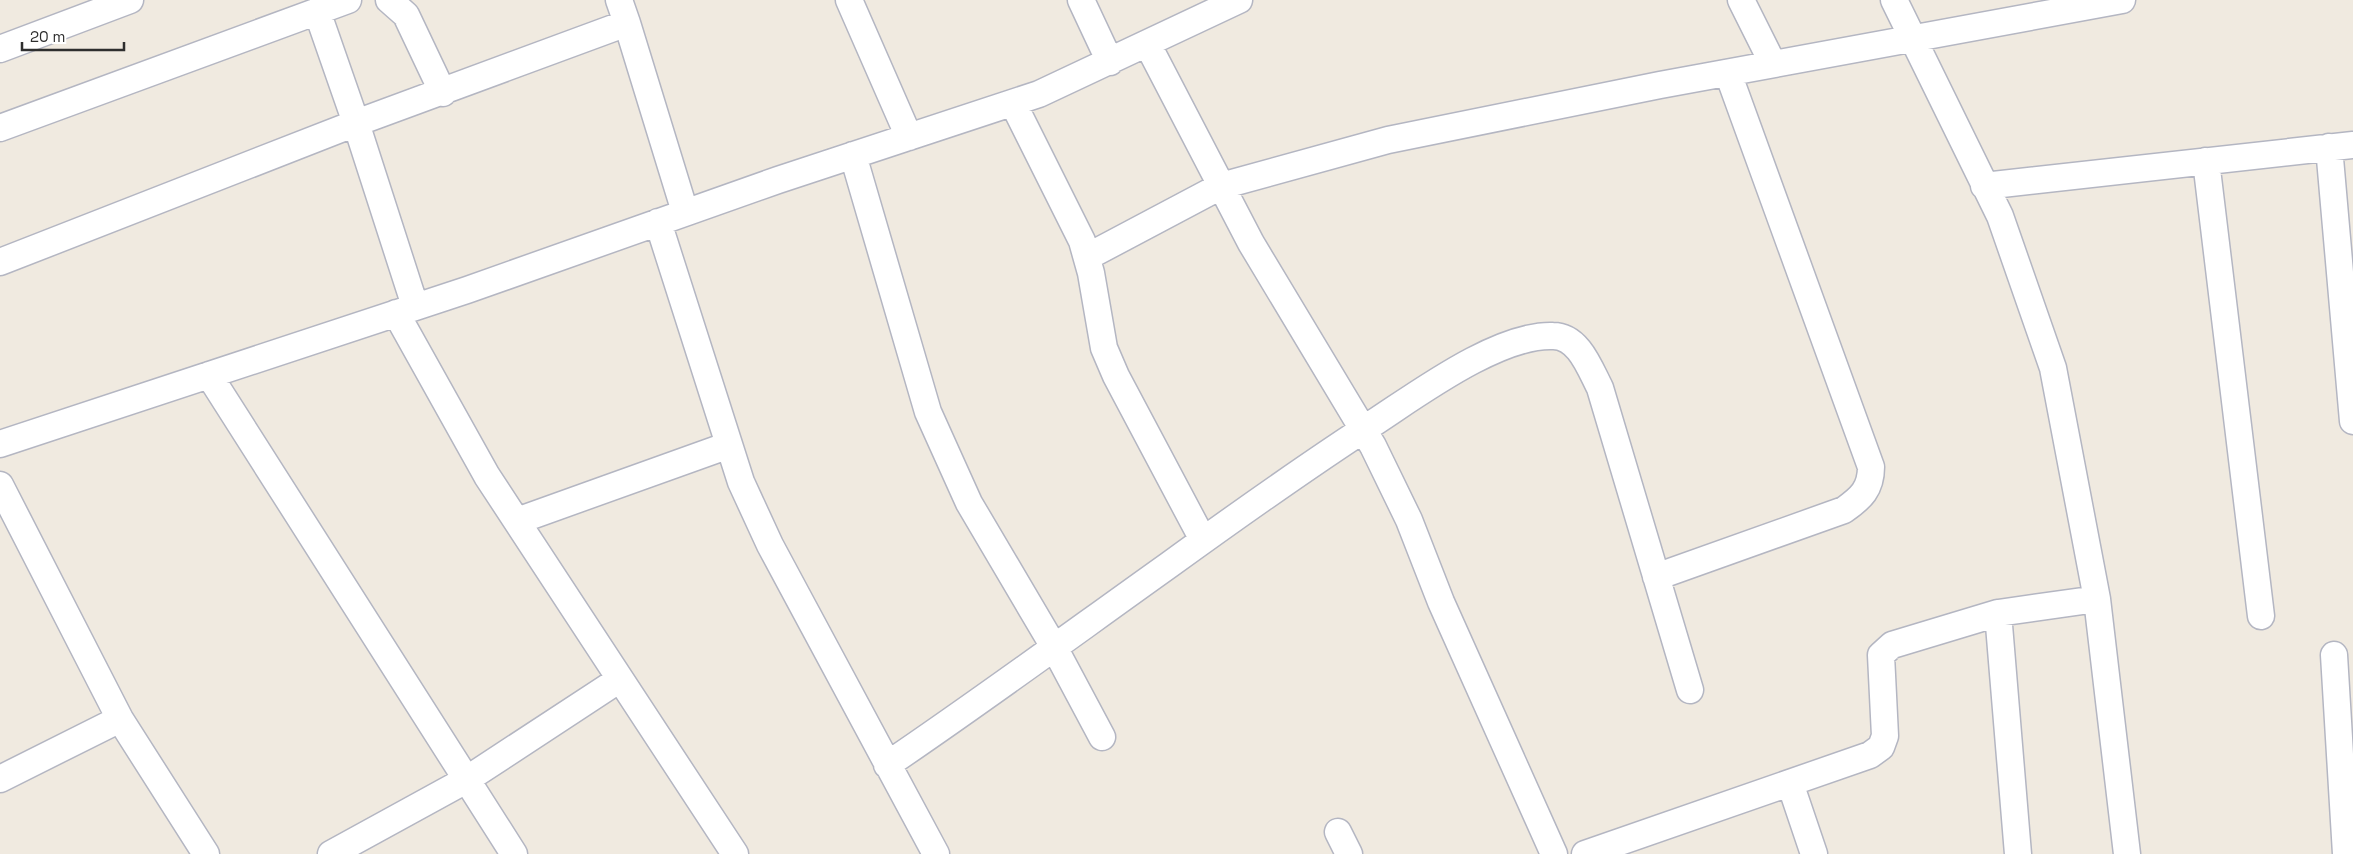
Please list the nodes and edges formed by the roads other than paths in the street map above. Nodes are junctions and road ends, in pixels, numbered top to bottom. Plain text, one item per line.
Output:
1 (130, 0) edge
2 (348, 0) edge
3 (389, 0) edge
4 (848, 0) edge
5 (1080, 0) edge
6 (1239, 0) edge
7 (1741, 0) edge
8 (1894, 0) edge
9 (2122, 0) edge
10 (307, 9) edge
11 (623, 12) edge
12 (1913, 39) junction
13 (1148, 45) junction
14 (0, 49) edge
15 (1110, 62) junction
16 (1773, 64) junction
17 (1728, 73) junction
18 (443, 93) junction
19 (1013, 102) junction
20 (356, 123) junction
21 (0, 128) edge
22 (909, 137) junction
23 (2341, 146) edge
24 (853, 155) junction
25 (2206, 161) junction
26 (1221, 186) junction
27 (1984, 186) junction
28 (685, 212) junction
29 (658, 222) junction
30 (1087, 257) junction
31 (0, 262) edge
32 (405, 309) junction
33 (209, 375) junction
34 (2353, 421) edge
35 (1363, 429) junction
36 (0, 444) edge
37 (729, 445) junction
38 (0, 485) edge
39 (517, 521) junction
40 (1203, 540) junction
41 (1656, 577) junction
42 (2097, 599) junction
43 (1998, 612) junction
44 (2261, 616) dead end
45 (1054, 647) junction
46 (2334, 655) dead end
47 (620, 679) junction
48 (1690, 690) dead end
49 (120, 719) junction
50 (1102, 737) dead end
51 (887, 765) junction
52 (0, 779) edge
53 (466, 780) junction
54 (1790, 783) junction
55 (206, 854) edge
56 (331, 854) edge
57 (514, 854) edge
58 (735, 854) edge
59 (936, 854) edge
60 (1554, 854) edge
61 (1585, 854) edge
62 (1814, 854) edge
63 (2018, 854) edge
64 (2127, 854) edge
65 (2346, 854) edge

1 - 14 street
2 - 10 street
3 - 18 street
4 - 22 street
5 - 15 street
6 - 13 street
7 - 16 street
8 - 12 street
9 - 12 street
10 - 20 street
10 - 21 street
11 - 18 street
11 - 28 street
12 - 16 street
12 - 27 street
13 - 15 street
13 - 26 street
15 - 19 street
16 - 17 street
17 - 26 street
17 - 41 street
18 - 20 street
19 - 22 street
19 - 30 street
20 - 31 street
20 - 32 street
22 - 24 street
23 - 25 street
23 - 34 street
24 - 28 street
24 - 45 street
25 - 27 street
25 - 44 street
26 - 30 street
26 - 35 street
27 - 42 street
28 - 29 street
29 - 32 street
29 - 37 street
30 - 40 street
32 - 33 street
32 - 39 street
33 - 36 street
33 - 53 street
35 - 40 street
35 - 41 street
35 - 60 street
37 - 39 street
37 - 51 street
38 - 49 street
39 - 47 street
40 - 45 street
41 - 48 street
42 - 43 street
42 - 64 street
43 - 54 street
43 - 63 street
45 - 50 street
45 - 51 street
46 - 65 street
47 - 53 street
47 - 58 street
49 - 52 street
49 - 55 street
51 - 59 street
53 - 56 street
53 - 57 street
54 - 61 street
54 - 62 street

